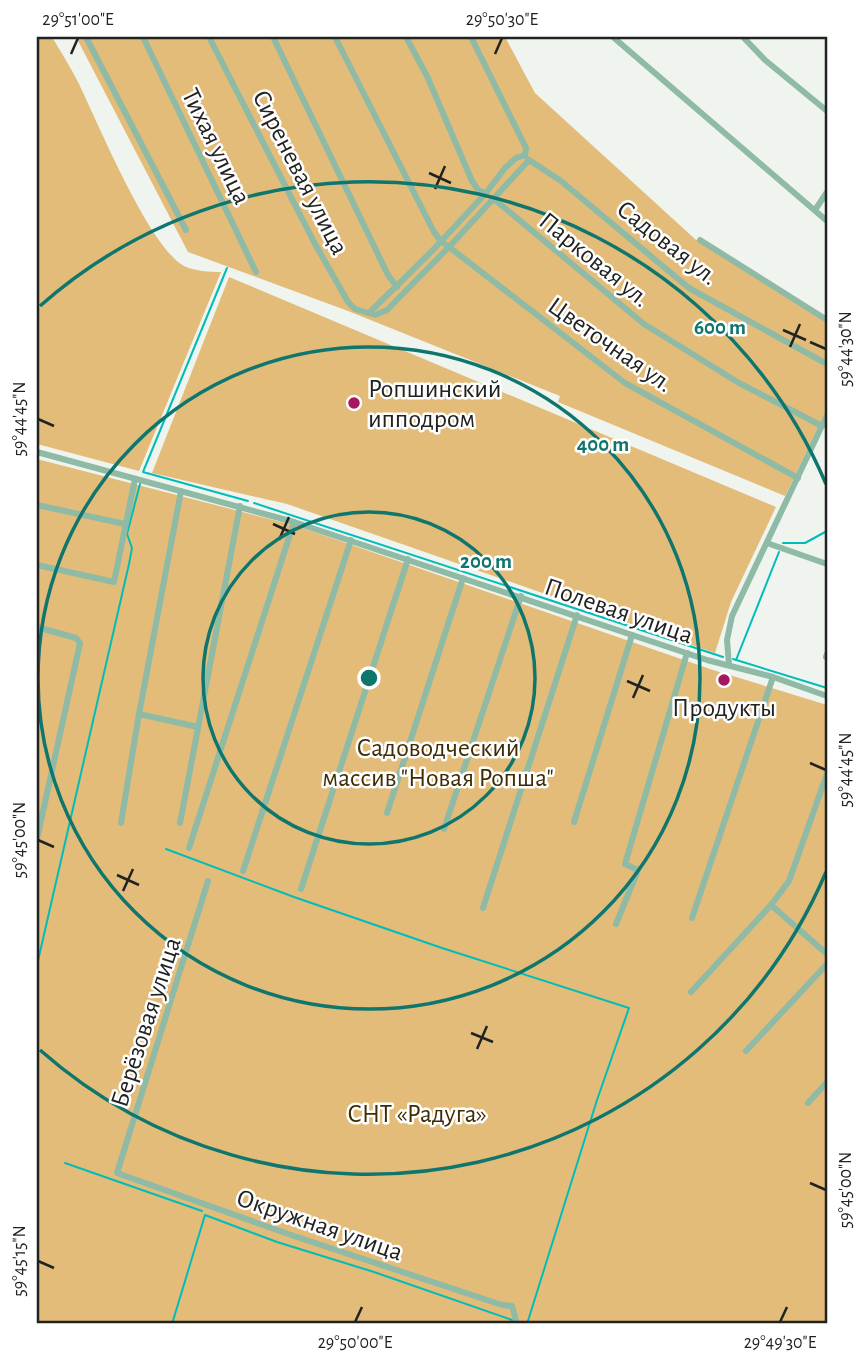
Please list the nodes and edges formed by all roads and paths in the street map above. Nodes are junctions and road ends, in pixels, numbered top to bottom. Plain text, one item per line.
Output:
1 (86, 37) edge
2 (144, 37) edge
3 (209, 37) edge
4 (273, 37) edge
5 (335, 37) edge
6 (405, 37) edge
7 (471, 37) edge
8 (613, 37) edge
9 (743, 37) edge
10 (827, 111) edge
11 (527, 158) junction
12 (827, 192) edge
13 (486, 193) junction
14 (494, 198) junction
15 (815, 210) junction
16 (827, 221) edge
17 (186, 230) dead end
18 (440, 240) junction
19 (700, 240) dead end
20 (449, 247) junction
21 (256, 272) dead end
22 (397, 287) junction
23 (370, 312) junction
24 (827, 320) edge
25 (827, 364) edge
26 (827, 415) edge
27 (822, 426) junction
28 (37, 452) edge
29 (798, 478) junction
30 (135, 479) junction
31 (181, 491) junction
32 (37, 505) edge
33 (240, 506) junction
34 (294, 522) junction
35 (125, 524) junction
36 (351, 540) junction
37 (766, 543) junction
38 (408, 559) junction
39 (827, 564) edge
40 (37, 565) edge
41 (463, 578) junction
42 (521, 596) junction
43 (577, 615) junction
44 (37, 627) edge
45 (632, 635) junction
46 (687, 653) junction
47 (729, 665) junction
48 (773, 677) junction
49 (827, 696) edge
50 (139, 714) junction
51 (198, 727) junction
52 (827, 774) edge
53 (387, 813) dead end
54 (574, 822) dead end
55 (121, 823) dead end
56 (180, 823) dead end
57 (444, 829) dead end
58 (37, 839) edge
59 (189, 848) dead end
60 (243, 871) dead end
61 (208, 881) dead end
62 (301, 889) dead end
63 (771, 905) junction
64 (483, 908) dead end
65 (692, 918) dead end
66 (616, 924) dead end
67 (827, 954) edge
68 (827, 964) edge
69 (691, 992) dead end
70 (746, 1051) dead end
71 (827, 1082) edge
72 (808, 1103) dead end
73 (117, 1173) joint
74 (517, 1324) edge

1 - 17 street
2 - 21 street, Тихая улица
3 - 23 street, Сиреневая улица
4 - 22 street
5 - 18 street
6 - 13 street
7 - 11 street
8 - 15 street
9 - 10 street
11 - 13 street
11 - 14 street
11 - 25 street, Садовая ул.
12 - 15 street
13 - 18 street
14 - 20 street
14 - 27 street, Парковая ул.
15 - 16 street
18 - 20 street, Цветочная ул.
18 - 22 street
19 - 24 street
20 - 23 street
20 - 29 street, Цветочная ул.
22 - 23 street
26 - 27 street
27 - 29 street
28 - 30 street, Полевая улица
29 - 37 street
30 - 31 street, Полевая улица
30 - 35 street
31 - 33 street, Полевая улица
31 - 50 street
32 - 35 street
33 - 34 street, Полевая улица
33 - 51 street
34 - 36 street, Полевая улица
34 - 59 street
35 - 40 street
36 - 38 street, Полевая улица
36 - 60 street
37 - 39 street
37 - 47 street
38 - 41 street, Полевая улица
38 - 62 street
41 - 42 street, Полевая улица
41 - 53 street
42 - 43 street, Полевая улица
42 - 57 street
43 - 45 street, Полевая улица
43 - 64 street
44 - 58 street
45 - 46 street, Полевая улица
45 - 54 street
46 - 47 street, Полевая улица
46 - 66 street
47 - 48 street, Полевая улица
48 - 49 street, Полевая улица
48 - 65 street
50 - 51 street
50 - 55 street
51 - 56 street
52 - 63 street
61 - 73 street, Берёзовая улица
63 - 67 street
63 - 69 street
68 - 70 street
71 - 72 street
73 - 74 street, Окружная улица

